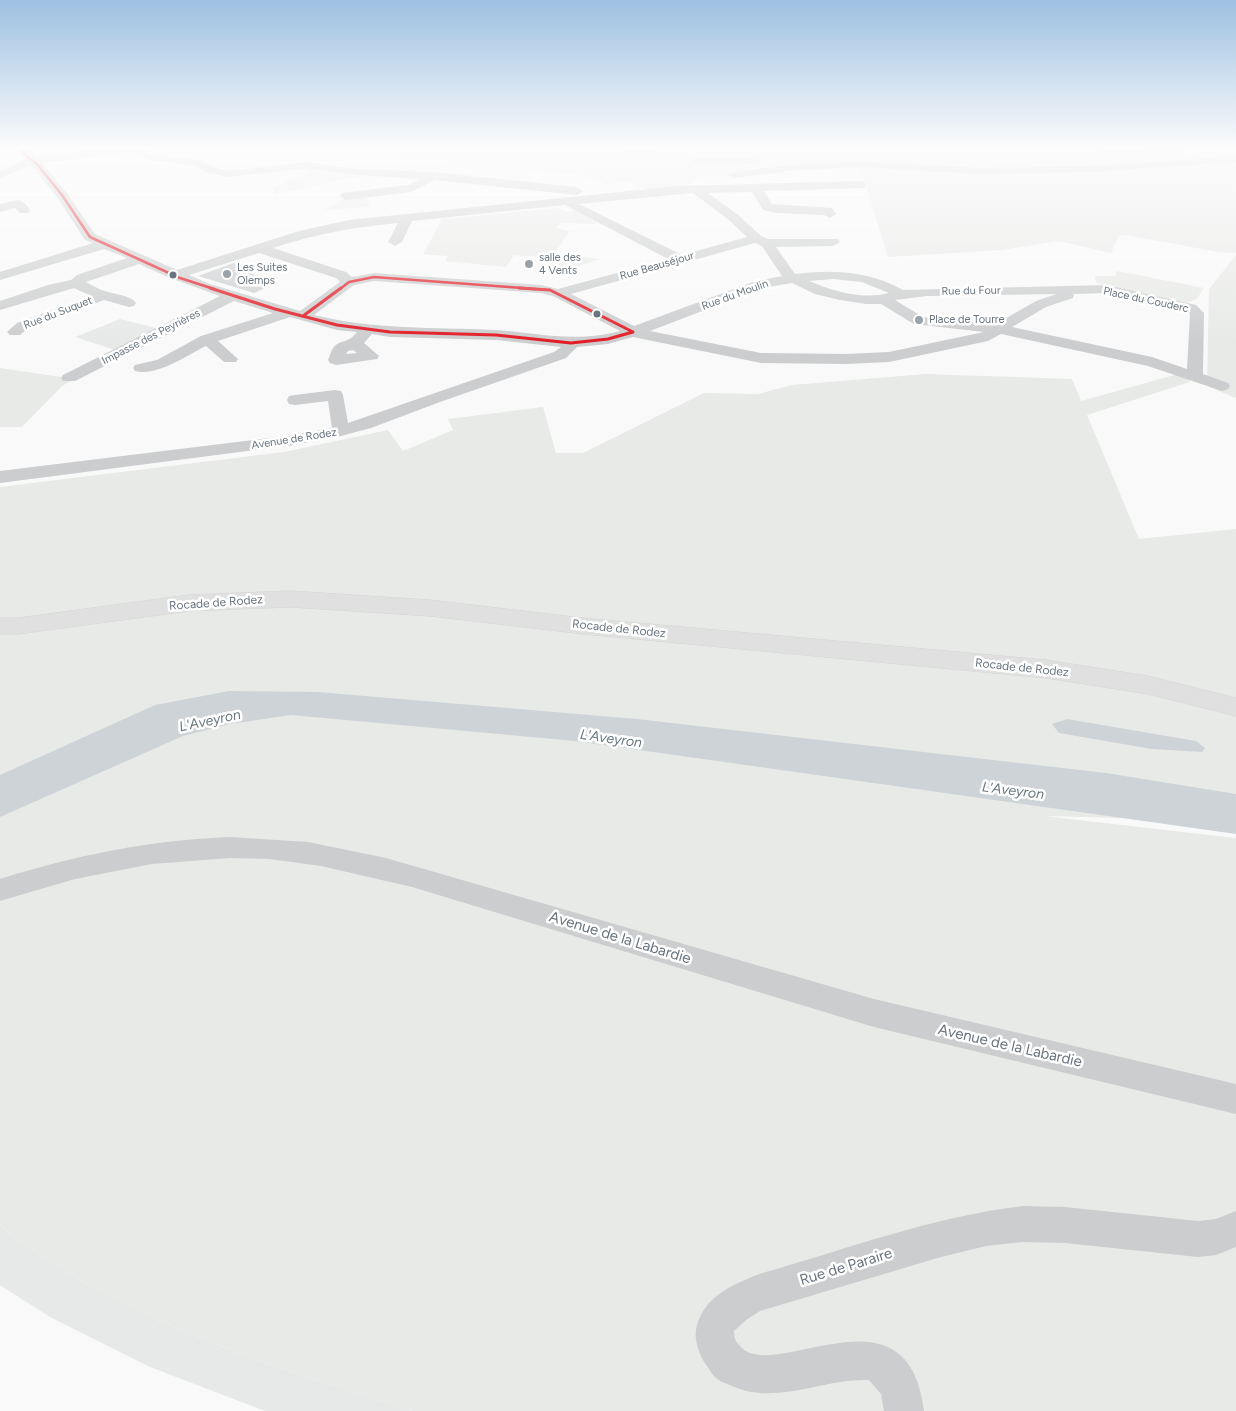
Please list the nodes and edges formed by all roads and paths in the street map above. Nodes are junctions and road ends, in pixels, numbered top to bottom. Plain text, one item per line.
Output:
1 (74, 213) edge
2 (459, 213) edge
3 (588, 213) edge
4 (727, 213) edge
5 (407, 218) junction
6 (586, 228) dead end
7 (624, 232) junction
8 (761, 241) junction
9 (395, 242) dead end
10 (833, 242) dead end
11 (105, 244) junction
12 (259, 248) junction
13 (138, 259) junction
14 (679, 259) junction
15 (175, 275) junction
16 (0, 276) edge
17 (791, 278) junction
18 (349, 282) junction
19 (76, 283) junction
20 (1042, 289) joint
21 (1091, 290) junction
22 (558, 293) junction
23 (103, 296) junction
24 (232, 296) junction
25 (840, 296) junction
26 (807, 301) dead end
27 (900, 301) junction
28 (129, 303) dead end
29 (0, 306) edge
30 (288, 313) junction
31 (303, 316) junction
32 (999, 329) junction
33 (368, 330) junction
34 (15, 332) dead end
35 (633, 332) junction
36 (206, 339) junction
37 (572, 343) junction
38 (355, 344) dead end
39 (230, 359) dead end
40 (141, 368) dead end
41 (1195, 376) junction
42 (69, 378) dead end
43 (1222, 386) dead end
44 (295, 400) dead end
45 (341, 431) junction
46 (0, 477) edge
47 (0, 616) edge
48 (0, 626) edge
49 (1236, 695) edge
50 (1236, 706) edge
51 (0, 890) edge
52 (1236, 1099) edge
53 (1236, 1229) edge
54 (904, 1411) edge

1 - 11 street, Rue du Moulin
2 - 5 street
3 - 7 street
4 - 8 street
5 - 9 street
5 - 12 street
6 - 7 street
7 - 14 street
8 - 10 street, Rue Beauséjour
8 - 14 street, Rue Beauséjour
8 - 17 street
11 - 13 street, Rue du Moulin
11 - 16 street
12 - 15 street
12 - 18 street
13 - 15 street, Rue du Moulin
13 - 19 street, Rue du Suquet
14 - 22 street, Rue Beauséjour
15 - 24 street, Rue du Moulin
17 - 25 street
17 - 27 street, Rue du Moulin
17 - 35 street, Rue du Moulin
18 - 22 street
18 - 31 street
19 - 23 street, Rue du Suquet
19 - 29 street, Rue du Suquet
20 - 21 street, Place du Couderc
20 - 27 street, Rue du Four
21 - 32 street, Place du Couderc
21 - 41 street, Place du Couderc
22 - 35 street
23 - 28 street, Rue du Suquet
23 - 34 street, Rue du Suquet
24 - 30 street, Rue du Moulin
24 - 42 street, Impasse des Peyrières
25 - 26 street
25 - 27 street
27 - 32 street
30 - 31 street, Rue du Moulin
30 - 36 street
31 - 33 street, Rue du Moulin
32 - 35 street, Place du Couderc
32 - 41 street
33 - 37 street, Rue du Moulin
33 - 38 street
35 - 37 street, Rue du Moulin
36 - 39 street
36 - 40 street
37 - 45 street, Avenue de Rodez
41 - 43 street
44 - 45 street
45 - 46 street, Avenue de Rodez
47 - 49 highway, Rocade de Rodez
48 - 50 highway, Rocade de Rodez
51 - 52 street, Avenue de la Labardie
53 - 54 street, Rue de Paraire

